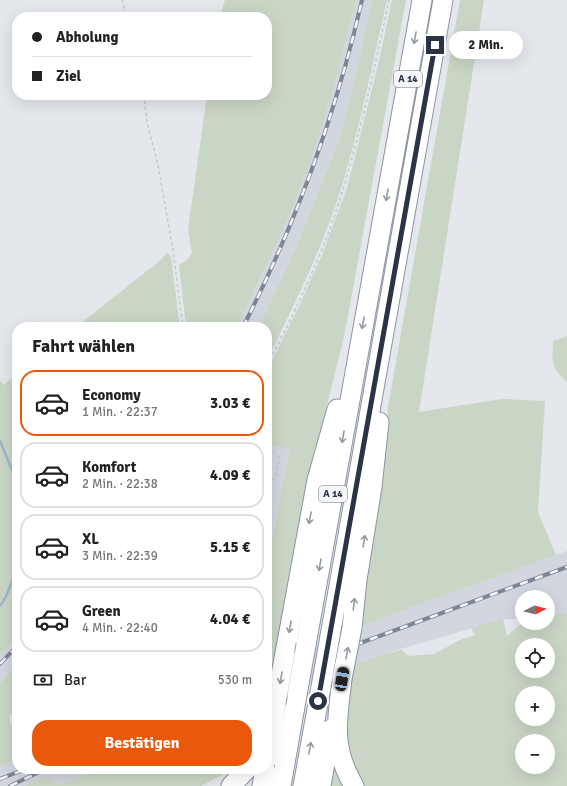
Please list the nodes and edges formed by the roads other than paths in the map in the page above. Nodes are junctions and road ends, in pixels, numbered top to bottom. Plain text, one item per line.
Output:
1 (422, 0) edge
2 (443, 0) edge
3 (359, 343) junction
4 (379, 357) junction
5 (342, 679) junction
6 (276, 704) junction
7 (272, 711) edge
8 (272, 728) edge
9 (242, 774) edge
10 (264, 774) edge
11 (231, 786) edge
12 (262, 786) edge
13 (281, 786) edge
14 (303, 786) edge
15 (321, 786) edge
16 (354, 786) edge

1 -> 3 highway, A 14
2 - 4 highway, A 14
3 -> 6 highway, bridge
3 -> 13 highway, A 14, bridge
5 -> 4 highway, bridge
14 -> 4 highway, A 14, bridge
5 - 15 highway
5 - 16 highway
6 - 7 highway
6 - 8 highway
9 - 11 highway
10 - 12 highway

